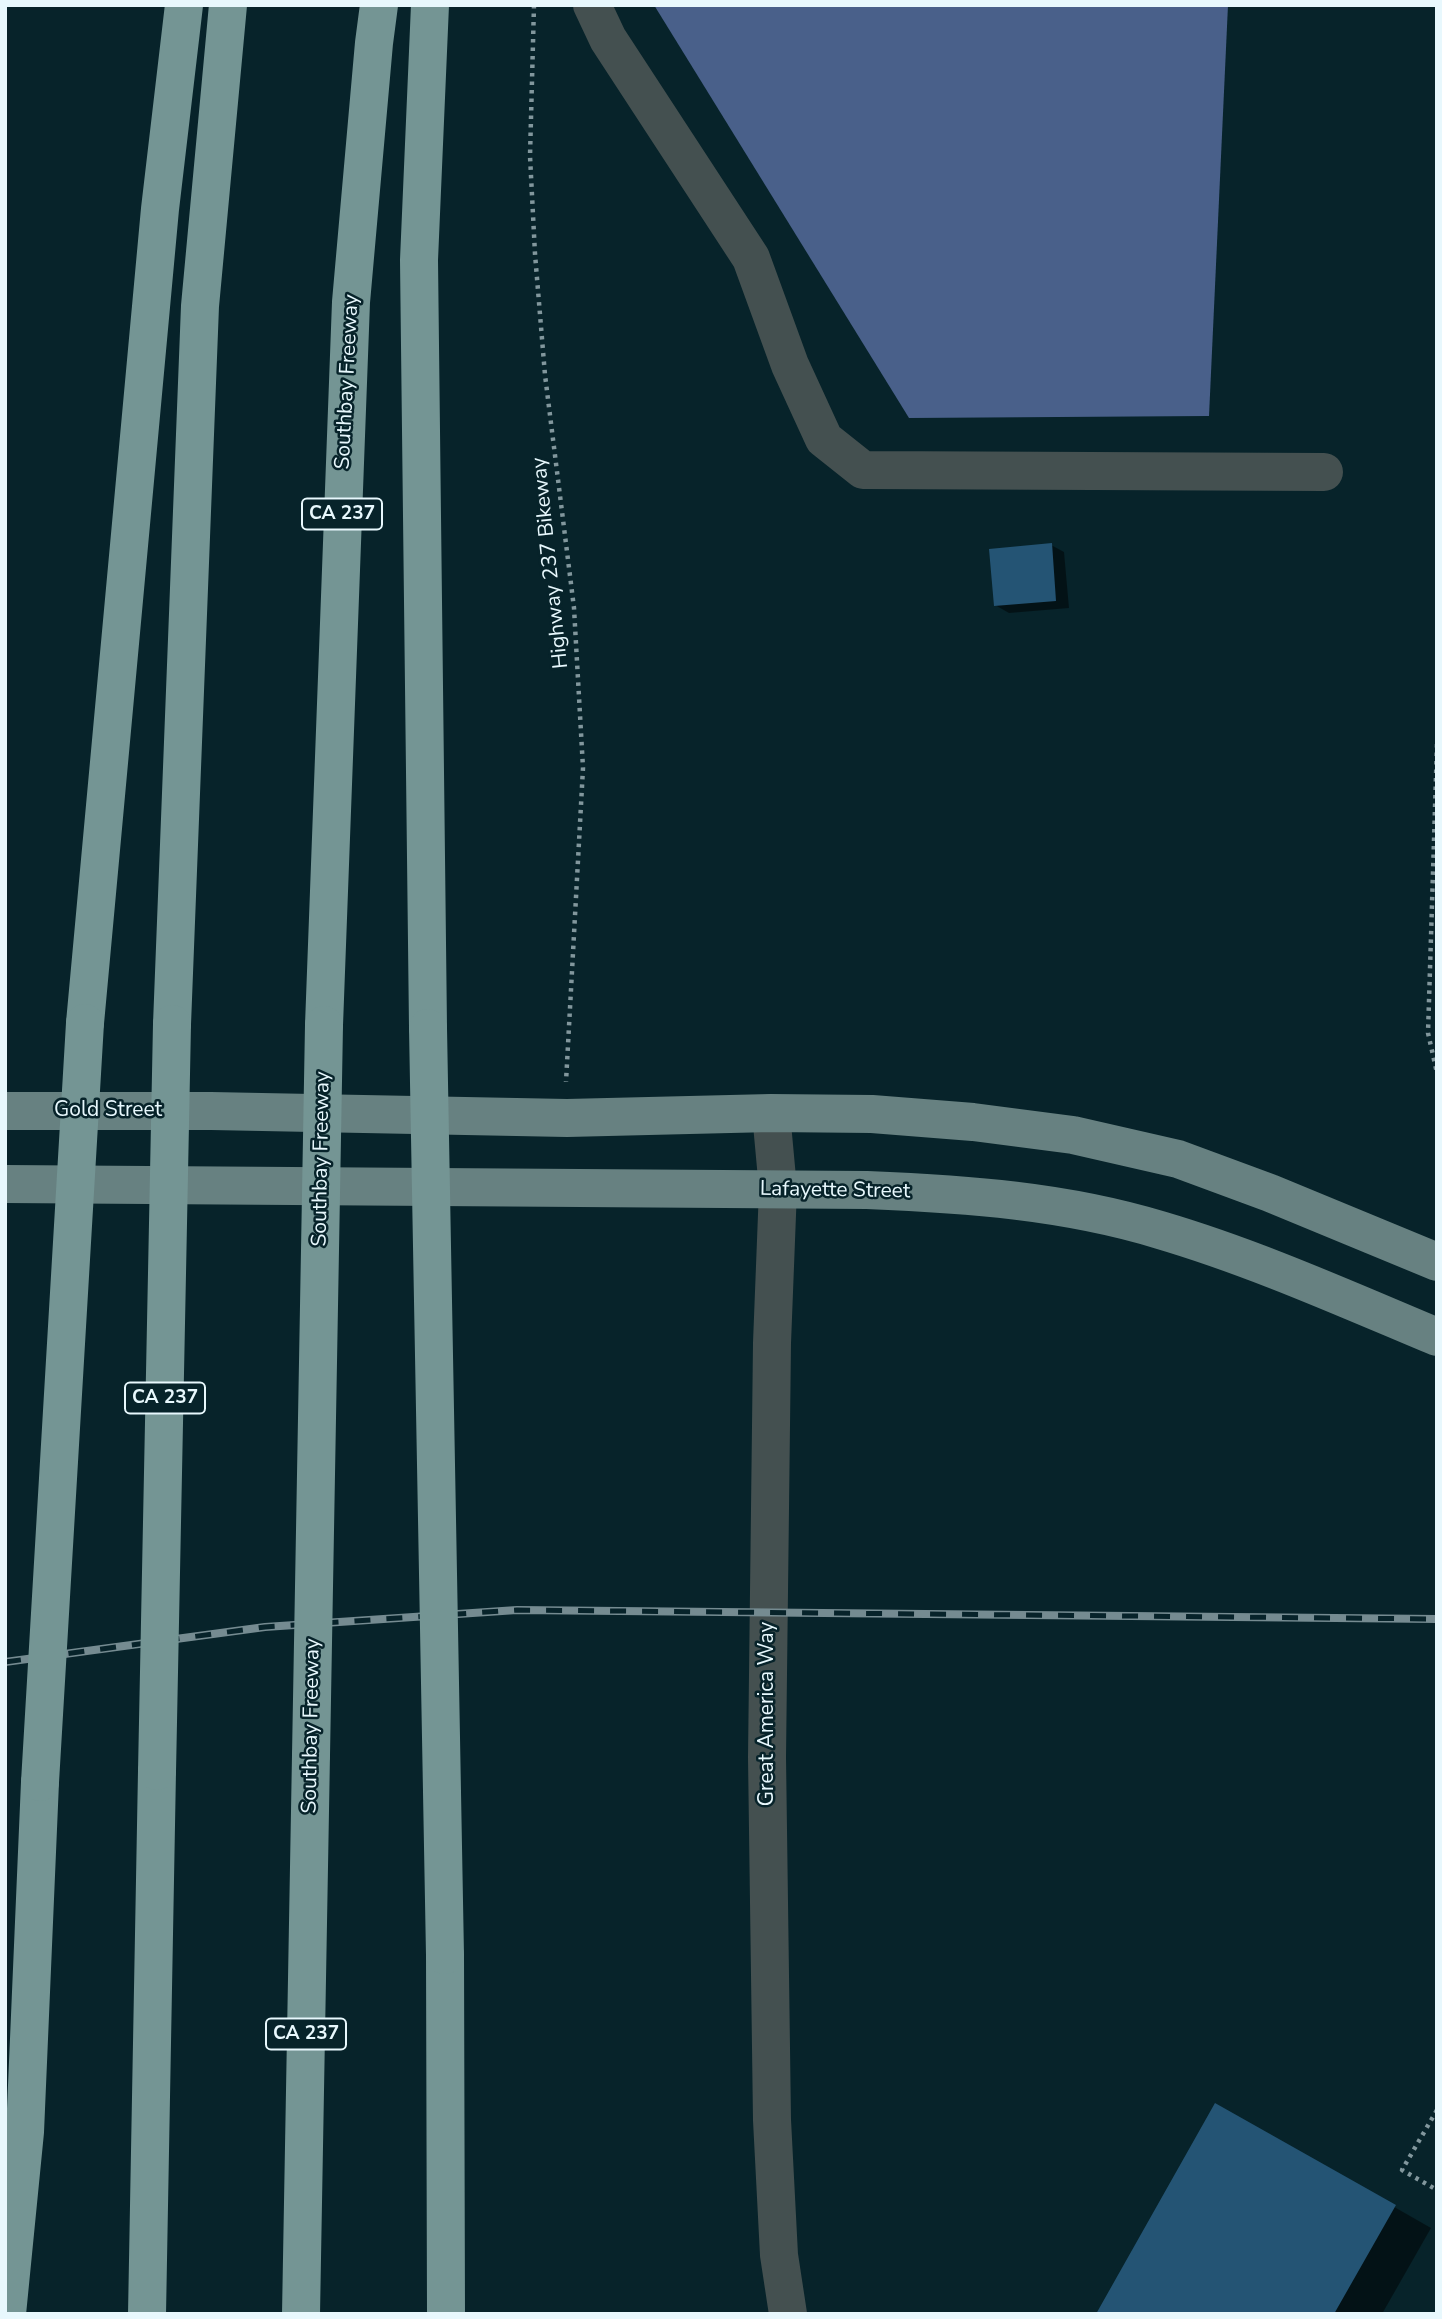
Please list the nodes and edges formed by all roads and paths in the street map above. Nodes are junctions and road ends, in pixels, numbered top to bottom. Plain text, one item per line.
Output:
1 (184, 5) edge
2 (228, 5) edge
3 (379, 5) edge
4 (430, 5) edge
5 (534, 5) edge
6 (592, 5) edge
7 (1324, 472) dead end
8 (1437, 744) edge
9 (1437, 1073) edge
10 (5, 1111) edge
11 (771, 1113) junction
12 (567, 1118) junction
13 (5, 1184) edge
14 (778, 1189) junction
15 (1437, 1262) edge
16 (1437, 1337) edge
17 (1437, 2110) edge
18 (1437, 2190) edge
19 (7, 2314) edge
20 (147, 2314) edge
21 (301, 2314) edge
22 (446, 2314) edge
23 (788, 2314) edge

1 - 19 highway, bridge
2 - 20 highway, CA 237, bridge
3 - 21 highway, Southbay Freeway / CA 237, bridge
4 - 22 highway, bridge
5 - 12 path, Highway 237 Bikeway
6 - 7 street
8 - 9 path
10 - 12 main road, Gold Street
11 - 12 main road
11 - 14 street, Great America Way
11 - 15 main road
13 - 14 main road, Lafayette Street
14 - 16 main road, Lafayette Street
14 - 23 street, Great America Way
17 - 18 path

